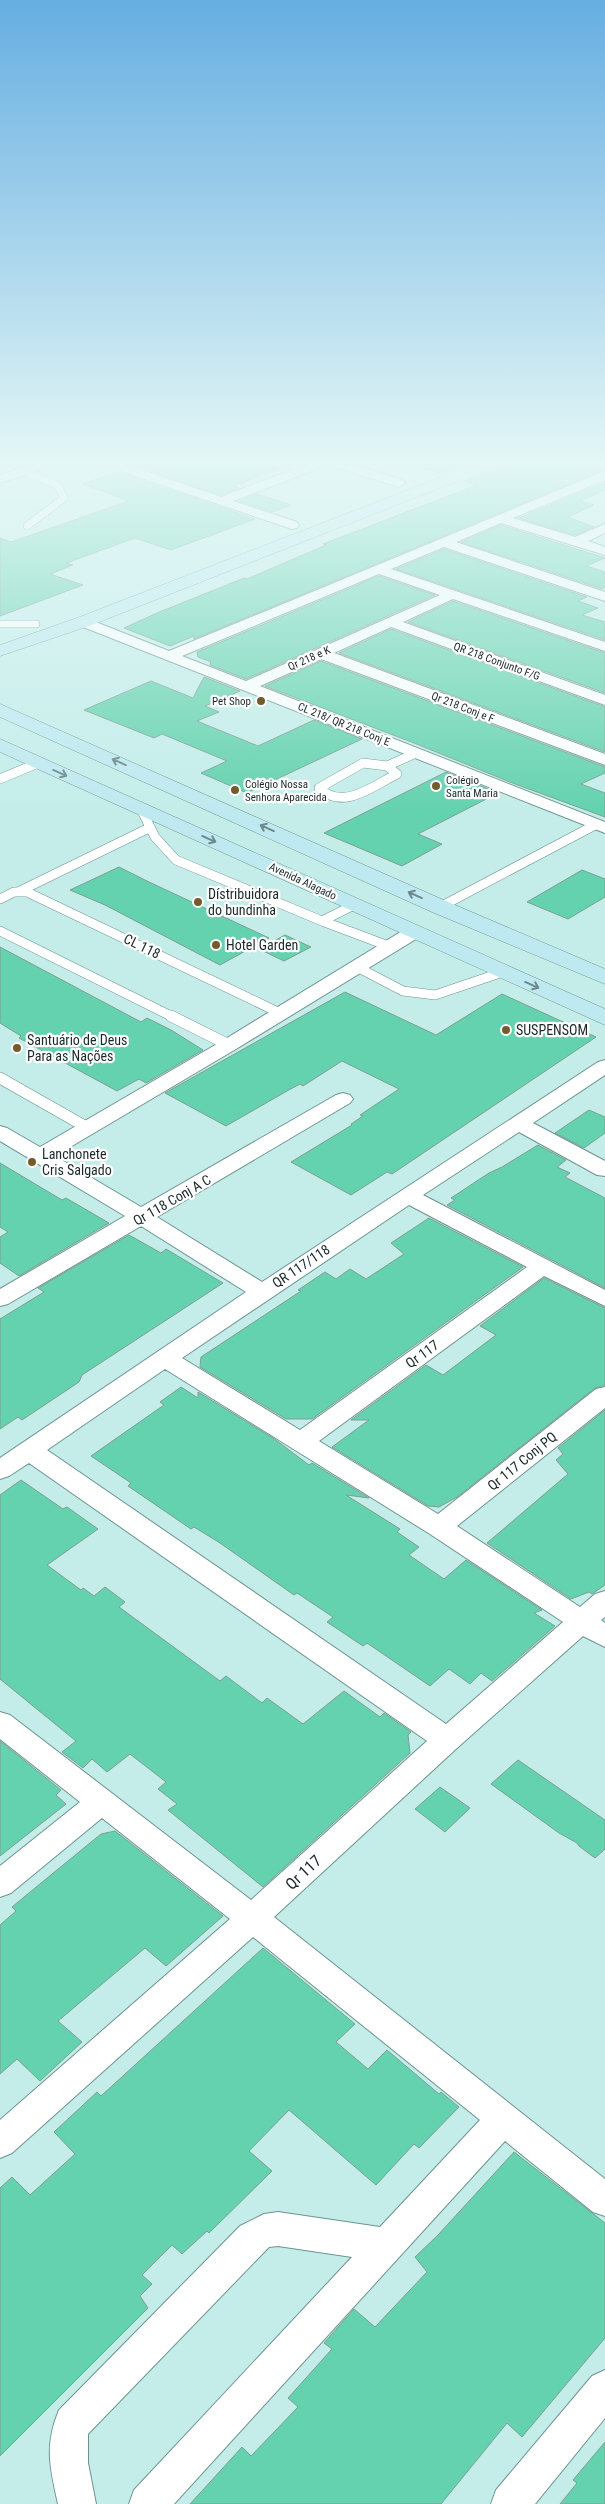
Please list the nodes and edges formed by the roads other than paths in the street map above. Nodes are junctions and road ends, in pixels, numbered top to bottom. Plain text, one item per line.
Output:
1 (156, 578) edge
2 (197, 578) edge
3 (358, 578) edge
4 (405, 578) edge
5 (551, 578) edge
6 (453, 594) junction
7 (605, 596) edge
8 (83, 622) junction
9 (390, 622) junction
10 (0, 624) edge
11 (36, 624) junction
12 (0, 636) edge
13 (601, 641) edge
14 (0, 651) edge
15 (320, 653) junction
16 (169, 656) junction
17 (248, 686) junction
18 (605, 700) edge
19 (0, 710) edge
20 (0, 745) edge
21 (416, 753) junction
22 (605, 760) edge
23 (38, 763) junction
24 (387, 766) junction
25 (1, 779) edge
26 (203, 799) junction
27 (139, 813) junction
28 (600, 826) edge
29 (20, 891) junction
30 (0, 899) edge
31 (354, 905) junction
32 (440, 907) junction
33 (387, 920) junction
34 (322, 921) junction
35 (490, 928) junction
36 (0, 931) edge
37 (414, 932) junction
38 (391, 947) junction
39 (454, 950) junction
40 (358, 967) junction
41 (503, 972) junction
42 (605, 977) edge
43 (282, 1014) junction
44 (605, 1018) edge
45 (229, 1045) junction
46 (605, 1066) edge
47 (0, 1078) edge
48 (343, 1099) dead end
49 (517, 1123) junction
50 (88, 1128) junction
51 (0, 1132) edge
52 (40, 1156) junction
53 (605, 1170) edge
54 (408, 1196) junction
55 (142, 1217) junction
56 (543, 1266) junction
57 (6, 1289) edge
58 (262, 1292) junction
59 (605, 1299) edge
60 (166, 1359) junction
61 (605, 1395) edge
62 (301, 1442) junction
63 (30, 1451) junction
64 (0, 1470) edge
65 (439, 1527) junction
66 (605, 1601) edge
67 (594, 1629) edge
68 (0, 1723) edge
69 (447, 1740) junction
70 (102, 1802) junction
71 (0, 1884) edge
72 (252, 1918) junction
73 (503, 2120) junction
74 (0, 2142) edge
75 (605, 2200) edge
76 (388, 2245) junction
77 (605, 2389) edge
78 (77, 2504) edge
79 (148, 2504) edge
80 (510, 2504) edge

1 - 11 main road
2 - 8 main road
3 - 16 street
4 - 6 street
5 - 7 street
6 - 9 street, Qr 218 e K
6 - 13 street
8 - 14 main road
8 - 16 street, CL 218/ QR 218 Conj E
9 - 15 street, Qr 218 e K
9 - 18 street, QR 218 Conjunto F/G
10 - 11 lane
11 - 12 main road
15 - 17 street, Qr 218 e K
15 - 22 street, Qr 218 Conj e F
16 - 17 street, CL 218/ QR 218 Conj E
17 - 21 street, CL 218/ QR 218 Conj E
26 -> 19 main road
20 - 23 main road, Avenida Alagado
21 - 24 lane
21 - 28 street, CL 218/ QR 218 Conj E
23 - 25 lane
23 -> 27 main road, Avenida Alagado
24 - 24 lane
26 - 27 main road
32 -> 26 main road
27 - 29 lane
27 -> 31 main road, Avenida Alagado
27 - 34 lane
28 - 32 lane
29 - 30 lane
29 - 43 lane, CL 118
31 - 33 main road, Avenida Alagado
31 - 34 lane
32 - 33 main road
32 - 35 main road
33 - 37 main road, Avenida Alagado
34 - 38 lane
35 - 39 main road
35 - 42 main road
36 - 45 lane
37 - 38 street
37 - 39 main road, Avenida Alagado
38 - 40 street
39 - 41 main road, Avenida Alagado
40 - 41 lane
40 - 43 street
41 -> 44 main road, Avenida Alagado
43 - 45 street
45 - 50 street
46 - 49 street, QR 117/118
47 - 50 lane
48 - 55 street, Qr 118 Conj A C
49 - 53 street
49 - 54 street, QR 117/118
50 - 52 street
51 - 52 street
52 - 55 street
54 - 56 street
54 - 58 street, QR 117/118
55 - 57 street, Qr 118 Conj A C
55 - 58 street
56 - 59 street
56 - 62 street, Qr 117
58 - 60 street, QR 117/118
60 - 62 street
60 - 63 street, QR 117/118
61 - 65 street, Qr 117 Conj PQ
62 - 65 street
63 - 64 street, QR 117/118
63 - 69 street
65 - 67 street
66 - 67 street, Qr 117
67 - 69 street, Qr 117
68 - 70 street
69 - 72 street, Qr 117
70 - 71 street
70 - 72 street
72 - 73 street
72 - 74 street, Qr 117
73 - 75 street
73 - 76 street
76 - 78 street
76 - 79 street
77 - 80 street

